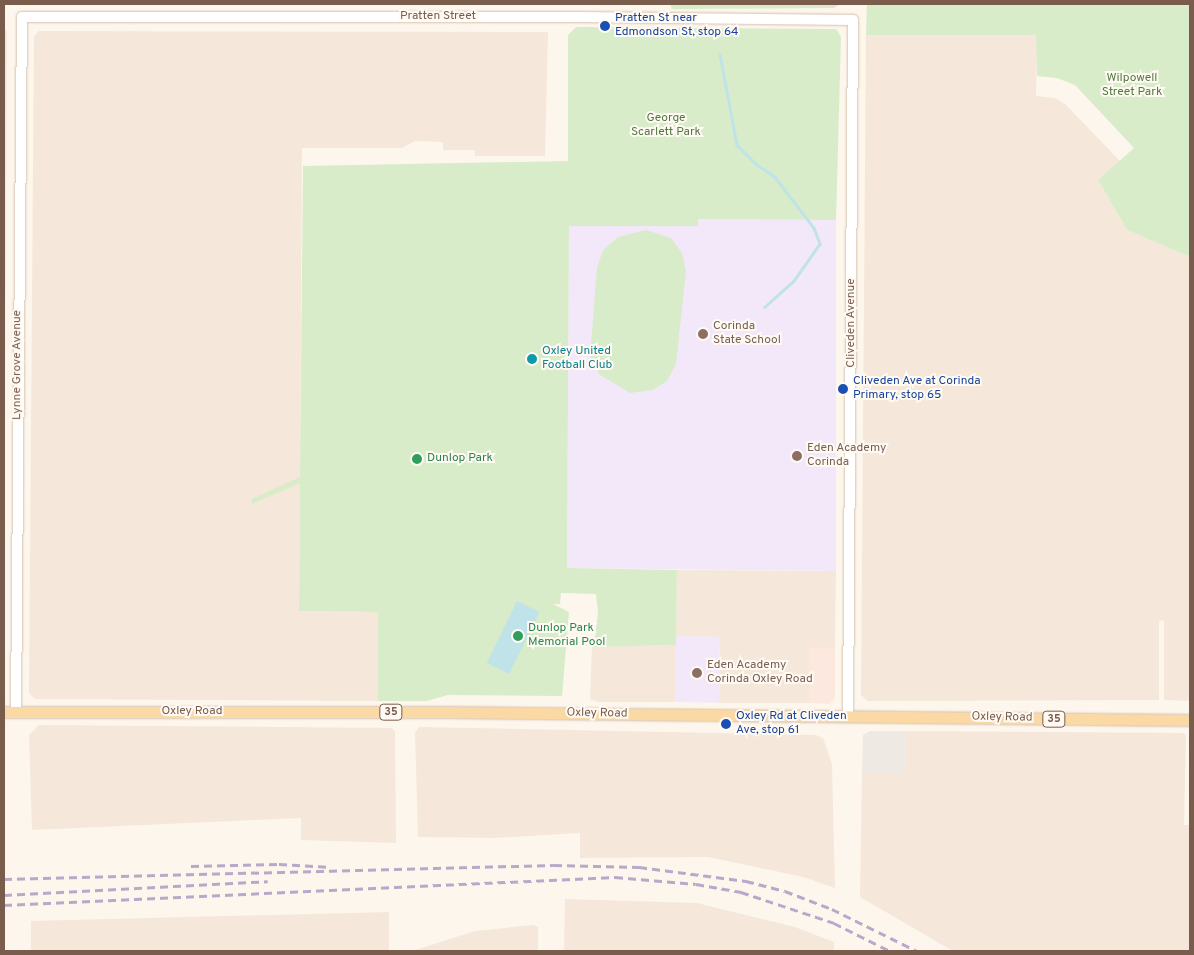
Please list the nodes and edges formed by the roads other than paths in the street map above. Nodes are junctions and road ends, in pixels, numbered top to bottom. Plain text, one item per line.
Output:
1 (22, 17) joint
2 (853, 20) joint
3 (4, 712) edge
4 (16, 712) junction
5 (848, 717) junction
6 (1190, 720) edge

1 - 2 street, Pratten Street
1 - 4 street, Lynne Grove Avenue
2 - 5 street, Cliveden Avenue
3 - 4 main road, Oxley Road / 35
4 - 5 main road, Oxley Road / 35
5 - 6 main road, Oxley Road / 35

